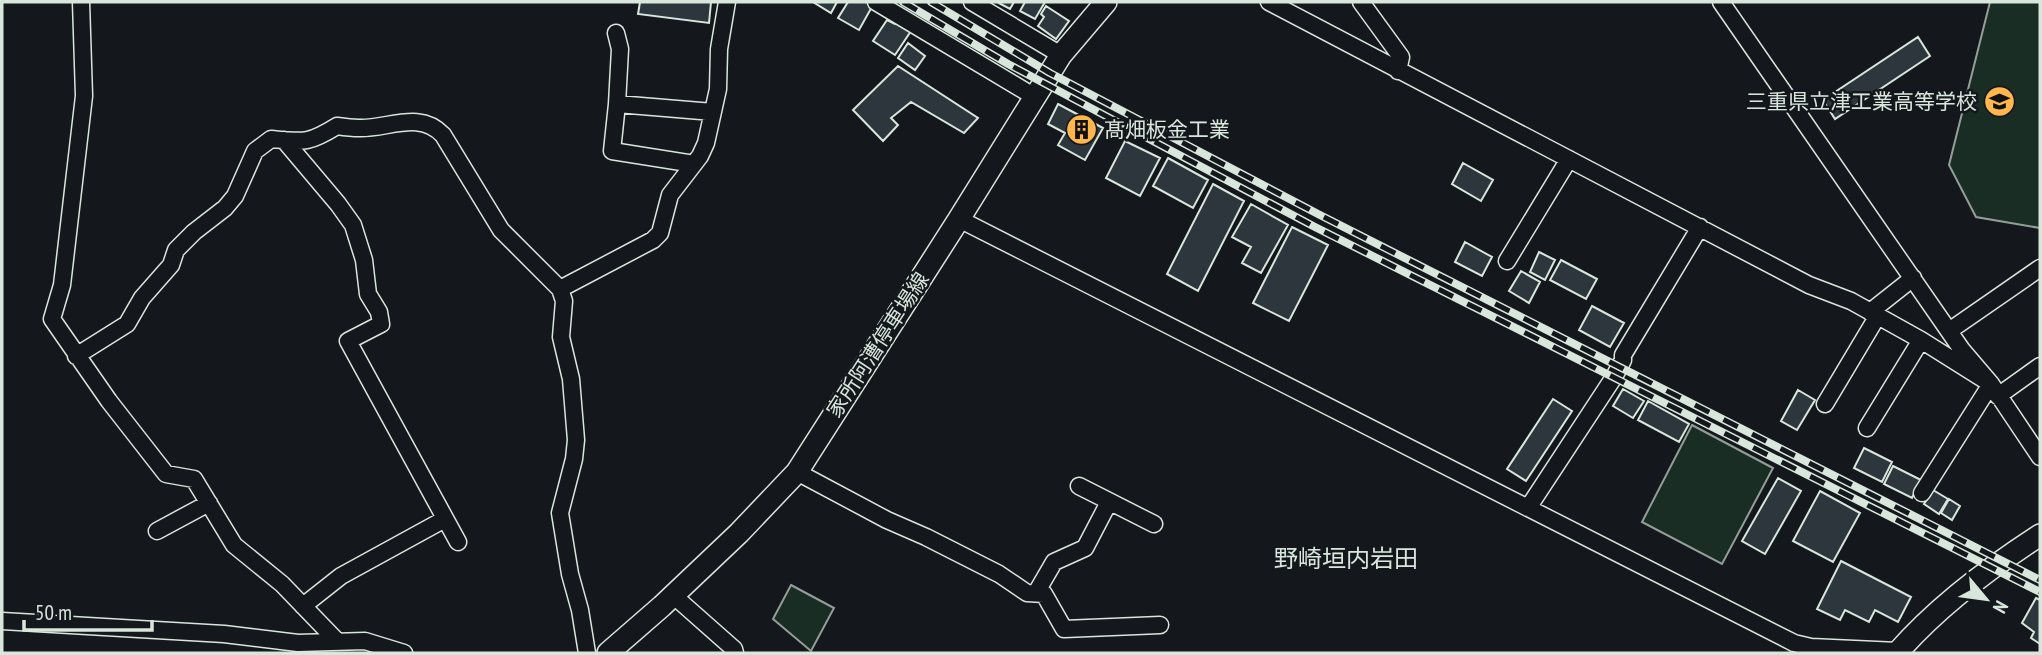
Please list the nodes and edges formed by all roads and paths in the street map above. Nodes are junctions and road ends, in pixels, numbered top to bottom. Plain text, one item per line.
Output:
1 (81, 2) edge
2 (727, 2) edge
3 (876, 2) edge
4 (972, 2) edge
5 (1106, 2) edge
6 (1269, 2) edge
7 (1361, 2) edge
8 (1721, 2) edge
9 (616, 33) dead end
10 (1061, 55) junction
11 (1398, 71) junction
12 (1035, 97) junction
13 (617, 104) junction
14 (713, 112) junction
15 (284, 140) junction
16 (1569, 159) junction
17 (694, 164) junction
18 (959, 219) junction
19 (1700, 227) junction
20 (1507, 261) dead end
21 (2040, 268) edge
22 (1913, 278) junction
23 (560, 289) junction
24 (1873, 314) junction
25 (1950, 331) junction
26 (1921, 340) junction
27 (76, 355) junction
28 (2040, 366) edge
29 (1995, 390) junction
30 (1825, 404) dead end
31 (1867, 428) dead end
32 (2040, 457) edge
33 (797, 472) junction
34 (1079, 486) dead end
35 (1922, 493) dead end
36 (1109, 502) junction
37 (209, 503) junction
38 (1528, 508) junction
39 (445, 519) junction
40 (1154, 524) dead end
41 (157, 531) dead end
42 (2040, 535) edge
43 (458, 542) dead end
44 (1036, 593) junction
45 (674, 596) junction
46 (303, 606) junction
47 (2, 621) edge
48 (1160, 625) dead end
49 (336, 640) junction
50 (1898, 652) edge
51 (404, 653) edge
52 (587, 653) edge
53 (608, 653) edge
54 (735, 653) edge

1 - 27 street
2 - 14 street
3 - 12 street
4 - 10 street
5 - 10 main road, 家所阿漕停車場線
6 - 11 street
7 - 11 street
8 - 22 street
9 - 13 street
10 - 12 main road, 家所阿漕停車場線
11 - 16 street
12 - 18 main road, 家所阿漕停車場線
13 - 14 street
13 - 17 street
14 - 17 street
15 - 23 street
15 - 27 street
15 - 39 street
16 - 19 street
16 - 20 street
17 - 23 street
18 - 33 main road, 家所阿漕停車場線
18 - 38 street
19 - 24 street
19 - 38 street
21 - 25 street
22 - 24 street
22 - 25 street
23 - 52 street
24 - 26 street
24 - 30 street
25 - 29 street
26 - 29 street
26 - 31 street
27 - 37 street
28 - 29 street
29 - 32 street
29 - 35 street
33 - 44 street
33 - 45 main road, 家所阿漕停車場線
34 - 36 street
36 - 40 street
36 - 44 street
37 - 41 street
37 - 46 street
38 - 50 street
39 - 43 street
39 - 46 street
42 - 50 main road
44 - 48 street
45 - 53 main road, 家所阿漕停車場線
45 - 54 street
46 - 49 street
47 - 49 street
49 - 51 street

